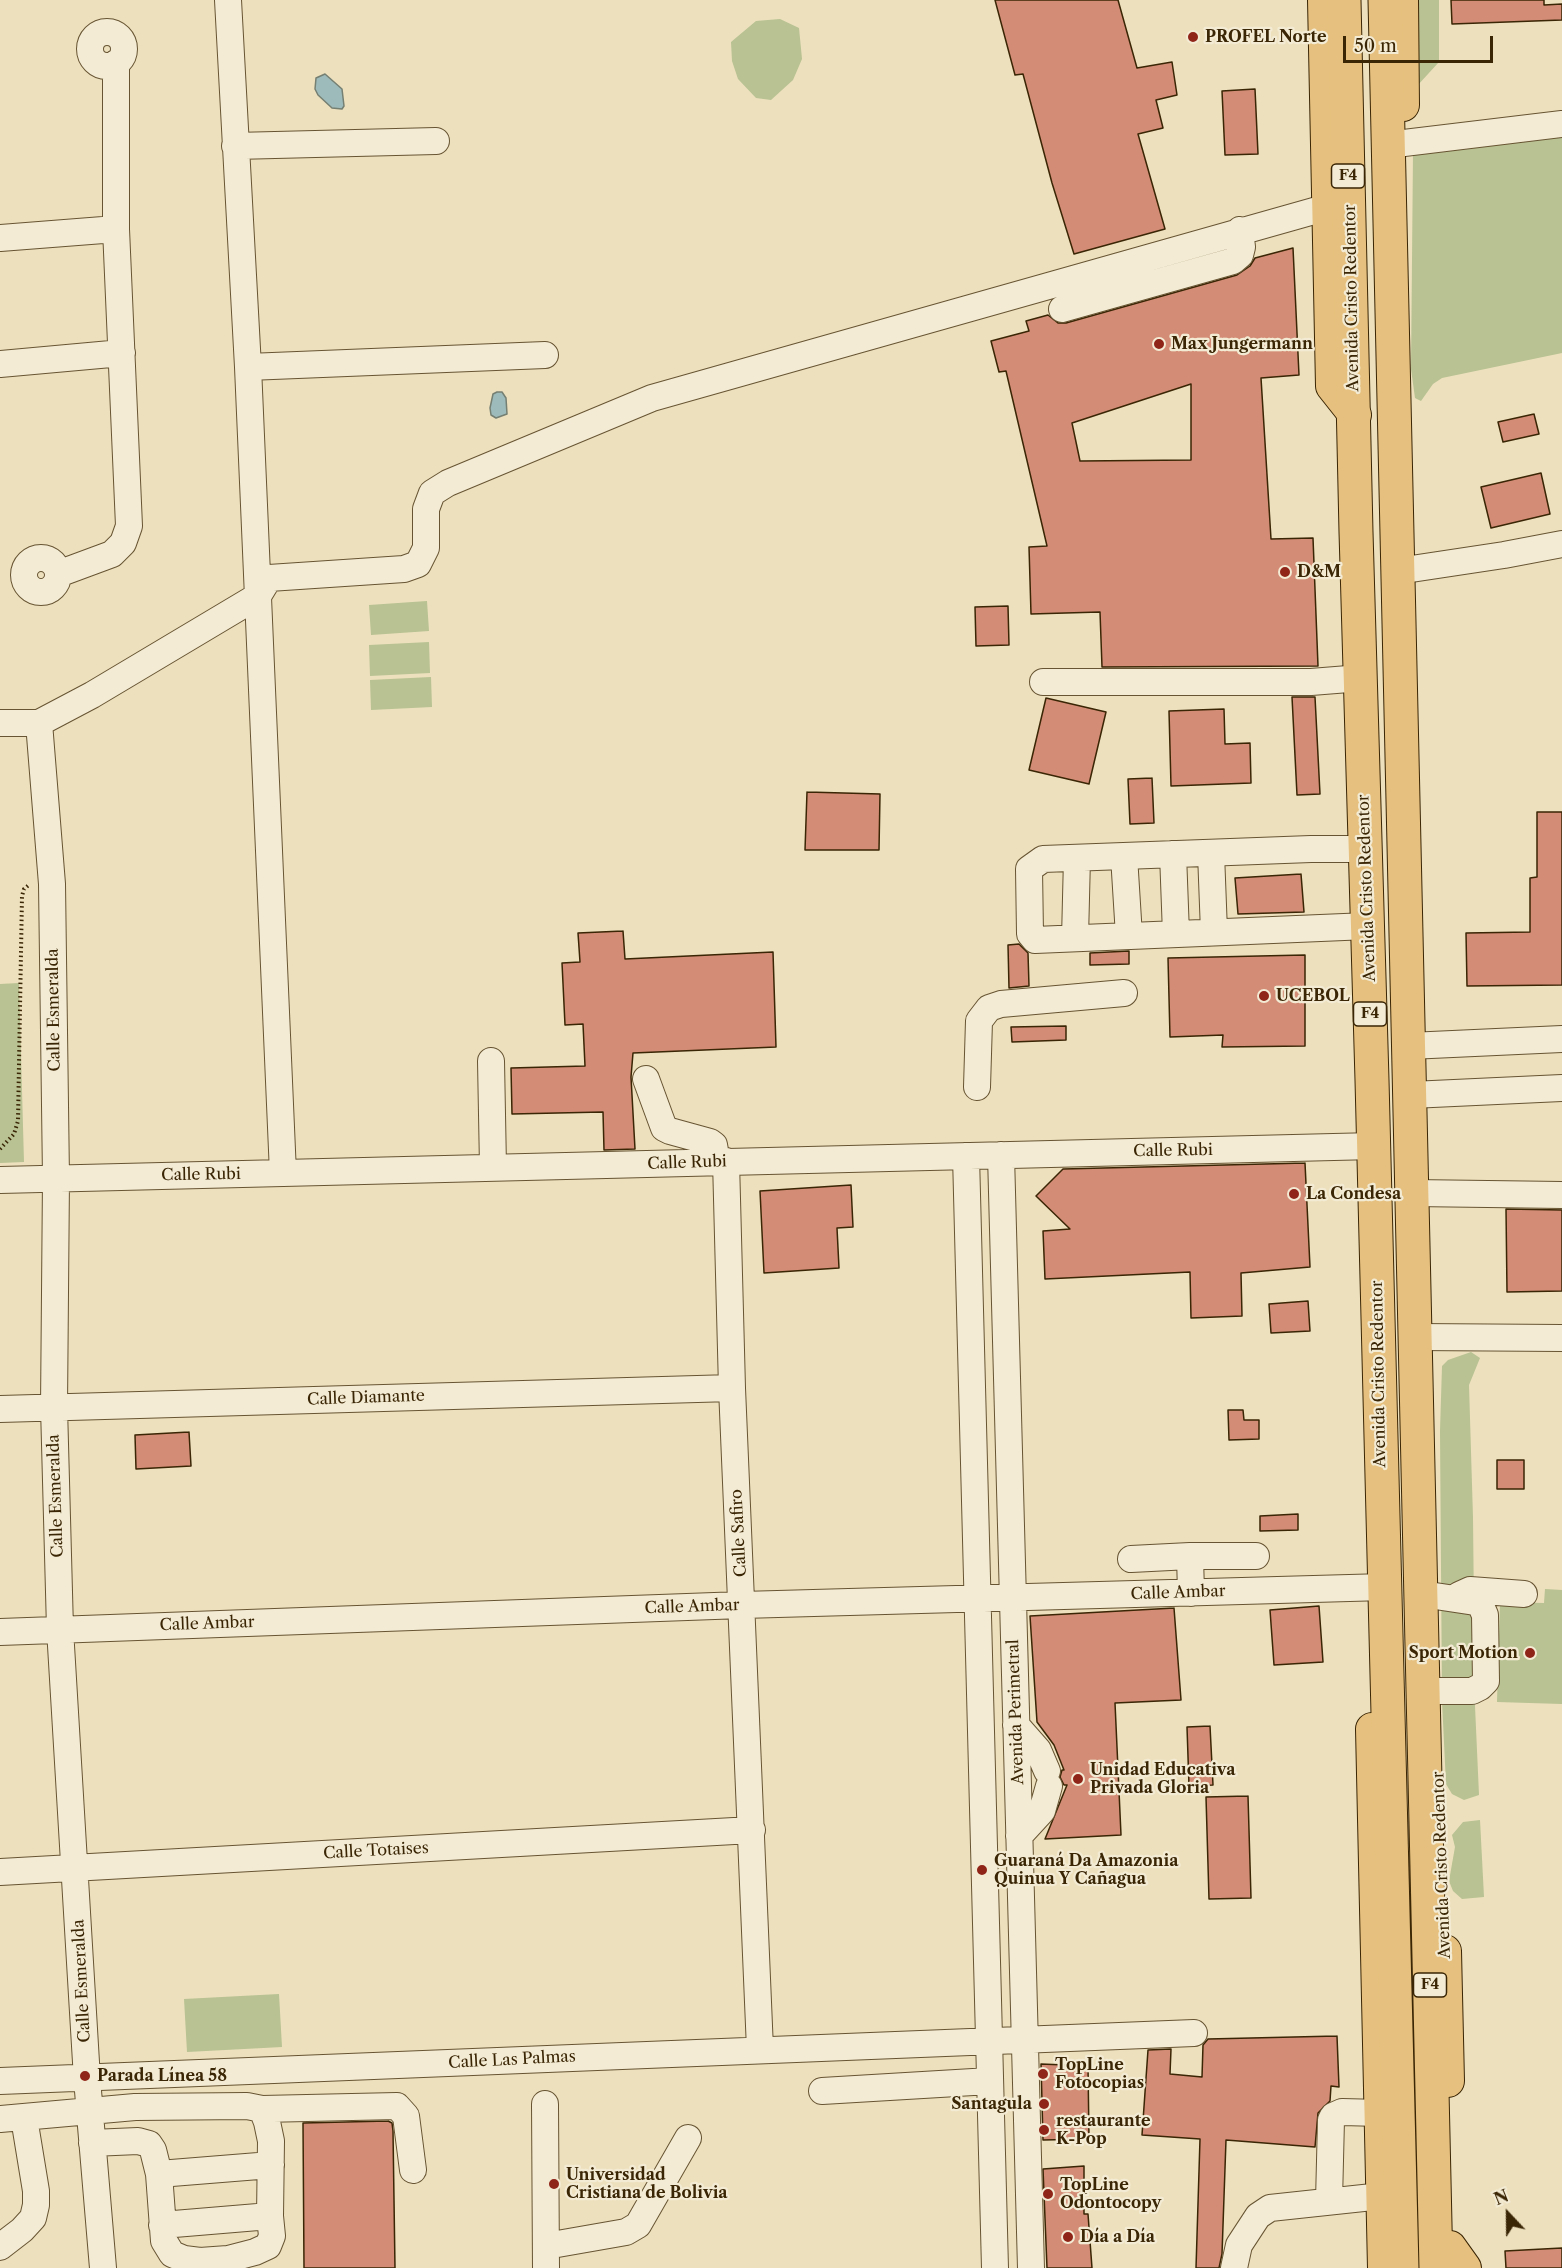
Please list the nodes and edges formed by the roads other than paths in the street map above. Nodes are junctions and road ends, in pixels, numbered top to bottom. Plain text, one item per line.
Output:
1 (228, 0) edge
2 (1324, 0) edge
3 (1344, 0) edge
4 (1385, 0) edge
5 (1402, 0) edge
6 (116, 63) dead end
7 (1562, 124) edge
8 (436, 141) dead end
9 (1404, 143) junction
10 (235, 146) junction
11 (1328, 207) junction
12 (116, 230) junction
13 (1240, 230) junction
14 (0, 238) edge
15 (1062, 309) dead end
16 (122, 353) junction
17 (545, 355) dead end
18 (0, 364) edge
19 (248, 366) junction
20 (1394, 412) junction
21 (1354, 415) junction
22 (1562, 544) edge
23 (1398, 571) junction
24 (58, 574) dead end
25 (258, 596) junction
26 (1361, 678) junction
27 (1043, 682) dead end
28 (0, 723) edge
29 (39, 723) junction
30 (1366, 849) junction
31 (1211, 853) junction
32 (1173, 854) junction
33 (1124, 856) junction
34 (1077, 858) junction
35 (1368, 926) junction
36 (1214, 932) junction
37 (1176, 934) junction
38 (1129, 936) junction
39 (1075, 938) junction
40 (1124, 993) dead end
41 (1562, 1039) edge
42 (1409, 1046) junction
43 (491, 1061) dead end
44 (646, 1079) dead end
45 (977, 1087) dead end
46 (1562, 1088) edge
47 (1410, 1095) junction
48 (1374, 1146) junction
49 (1001, 1155) junction
50 (966, 1156) junction
51 (722, 1162) junction
52 (493, 1167) junction
53 (283, 1173) junction
54 (56, 1178) junction
55 (0, 1180) edge
56 (1413, 1193) junction
57 (1562, 1195) edge
58 (1416, 1337) junction
59 (1562, 1338) edge
60 (732, 1388) junction
61 (54, 1407) junction
62 (0, 1409) edge
63 (1190, 1556) junction
64 (1256, 1556) dead end
65 (1131, 1559) dead end
66 (1191, 1593) junction
67 (1524, 1594) dead end
68 (1013, 1597) junction
69 (978, 1599) junction
70 (1385, 1600) junction
71 (1431, 1600) junction
72 (742, 1605) junction
73 (60, 1629) junction
74 (0, 1632) edge
75 (1430, 1696) junction
76 (1016, 1725) junction
77 (752, 1830) junction
78 (1019, 1836) junction
79 (75, 1869) junction
80 (0, 1872) edge
81 (1194, 2033) dead end
82 (989, 2040) junction
83 (1025, 2040) junction
84 (760, 2049) junction
85 (87, 2079) junction
86 (0, 2081) edge
87 (990, 2081) junction
88 (822, 2091) dead end
89 (545, 2104) dead end
90 (261, 2109) junction
91 (90, 2112) junction
92 (1380, 2113) junction
93 (12, 2119) edge
94 (688, 2138) dead end
95 (92, 2143) junction
96 (271, 2165) junction
97 (413, 2170) dead end
98 (159, 2174) junction
99 (1382, 2196) junction
100 (1329, 2201) junction
101 (270, 2216) junction
102 (162, 2225) junction
103 (0, 2247) edge
104 (546, 2257) edge
105 (1448, 2264) edge
106 (1387, 2265) edge
107 (103, 2268) edge
108 (995, 2268) edge
109 (1031, 2268) edge
110 (1234, 2268) edge

1 - 10 street
2 - 11 main road, Avenida Cristo Redentor
3 - 21 highway, Avenida Cristo Redentor / F4
4 - 20 highway, Avenida Cristo Redentor / F4
5 - 9 main road, Avenida Cristo Redentor
6 - 12 street
7 - 9 street
8 - 10 street
9 - 20 main road, Avenida Cristo Redentor
10 - 19 street
11 - 13 street
11 - 21 main road, Avenida Cristo Redentor
12 - 14 street
12 - 16 street
13 - 15 street
13 - 25 street
16 - 18 street
16 - 24 street
17 - 19 street
19 - 25 street
20 - 23 highway, Avenida Cristo Redentor / F4
21 - 26 highway, Avenida Cristo Redentor / F4
22 - 23 street
23 - 42 highway, Avenida Cristo Redentor / F4
25 - 29 street
25 - 53 street
26 - 27 street
26 - 30 highway, Avenida Cristo Redentor / F4
28 - 29 street
29 - 54 street, Calle Esmeralda
30 - 31 street
30 - 35 highway, Avenida Cristo Redentor / F4
31 - 32 street
31 - 36 street
32 - 33 street
32 - 37 street
33 - 34 street
33 - 38 street
34 - 39 street
34 - 39 street
35 - 36 street
35 - 48 highway, Avenida Cristo Redentor / F4
36 - 37 street
37 - 38 street
38 - 39 street
40 - 45 street
41 - 42 street
42 - 47 highway, Avenida Cristo Redentor / F4
43 - 52 street
44 - 51 street
46 - 47 street
47 - 56 highway, Avenida Cristo Redentor / F4
48 - 49 street, Calle Rubi
48 - 70 highway, Avenida Cristo Redentor / F4
49 - 50 street, Calle Rubi
49 - 68 street, Avenida Perimetral
50 - 51 street, Calle Rubi
50 - 69 street
51 - 52 street, Calle Rubi
51 - 60 street, Calle Safiro
52 - 53 street, Calle Rubi
53 - 54 street, Calle Rubi
54 - 55 street, Calle Rubi
54 - 61 street, Calle Esmeralda
56 - 57 street
56 - 58 highway, Avenida Cristo Redentor / F4
58 - 59 street
58 - 71 highway, Avenida Cristo Redentor / F4
60 - 61 street, Calle Diamante
60 - 72 street, Calle Safiro
61 - 62 street, Calle Diamante
61 - 73 street, Calle Esmeralda
63 - 64 street
63 - 65 street
63 - 66 street
66 - 68 street, Calle Ambar
66 - 70 street, Calle Ambar
67 - 71 street
68 - 69 street, Calle Ambar
68 - 76 street, Avenida Perimetral
69 - 72 street, Calle Ambar
69 - 82 street
70 - 92 main road, Avenida Cristo Redentor
70 - 106 highway, Avenida Cristo Redentor / F4
71 - 75 highway, Avenida Cristo Redentor / F4
71 - 75 street
72 - 73 street, Calle Ambar
72 - 77 street, Calle Safiro
73 - 74 street, Calle Ambar
73 - 79 street, Calle Esmeralda
75 - 105 highway, Avenida Cristo Redentor / F4
76 - 78 street, Avenida Perimetral
76 - 78 street
77 - 79 street, Calle Totaises
77 - 84 street, Calle Safiro
78 - 83 street, Avenida Perimetral
79 - 80 street, Calle Totaises
79 - 85 street, Calle Esmeralda
81 - 83 street, Calle Las Palmas
82 - 83 street, Calle Las Palmas
82 - 84 street, Calle Las Palmas
82 - 87 street
83 - 109 street, Avenida Perimetral
84 - 85 street, Calle Las Palmas
85 - 86 street, Calle Las Palmas
85 - 91 street, Calle Esmeralda
87 - 88 street
87 - 108 street
89 - 104 street
90 - 91 street
90 - 96 street
90 - 97 street
91 - 93 street
91 - 95 street, Calle Esmeralda
92 - 99 main road, Avenida Cristo Redentor
92 - 100 street
93 - 103 street
94 - 104 street
95 - 98 street
95 - 107 street, Calle Esmeralda
96 - 98 street
96 - 101 street
98 - 102 street
99 - 100 street
99 - 106 main road, Avenida Cristo Redentor
100 - 110 street
101 - 102 street
101 - 102 street

